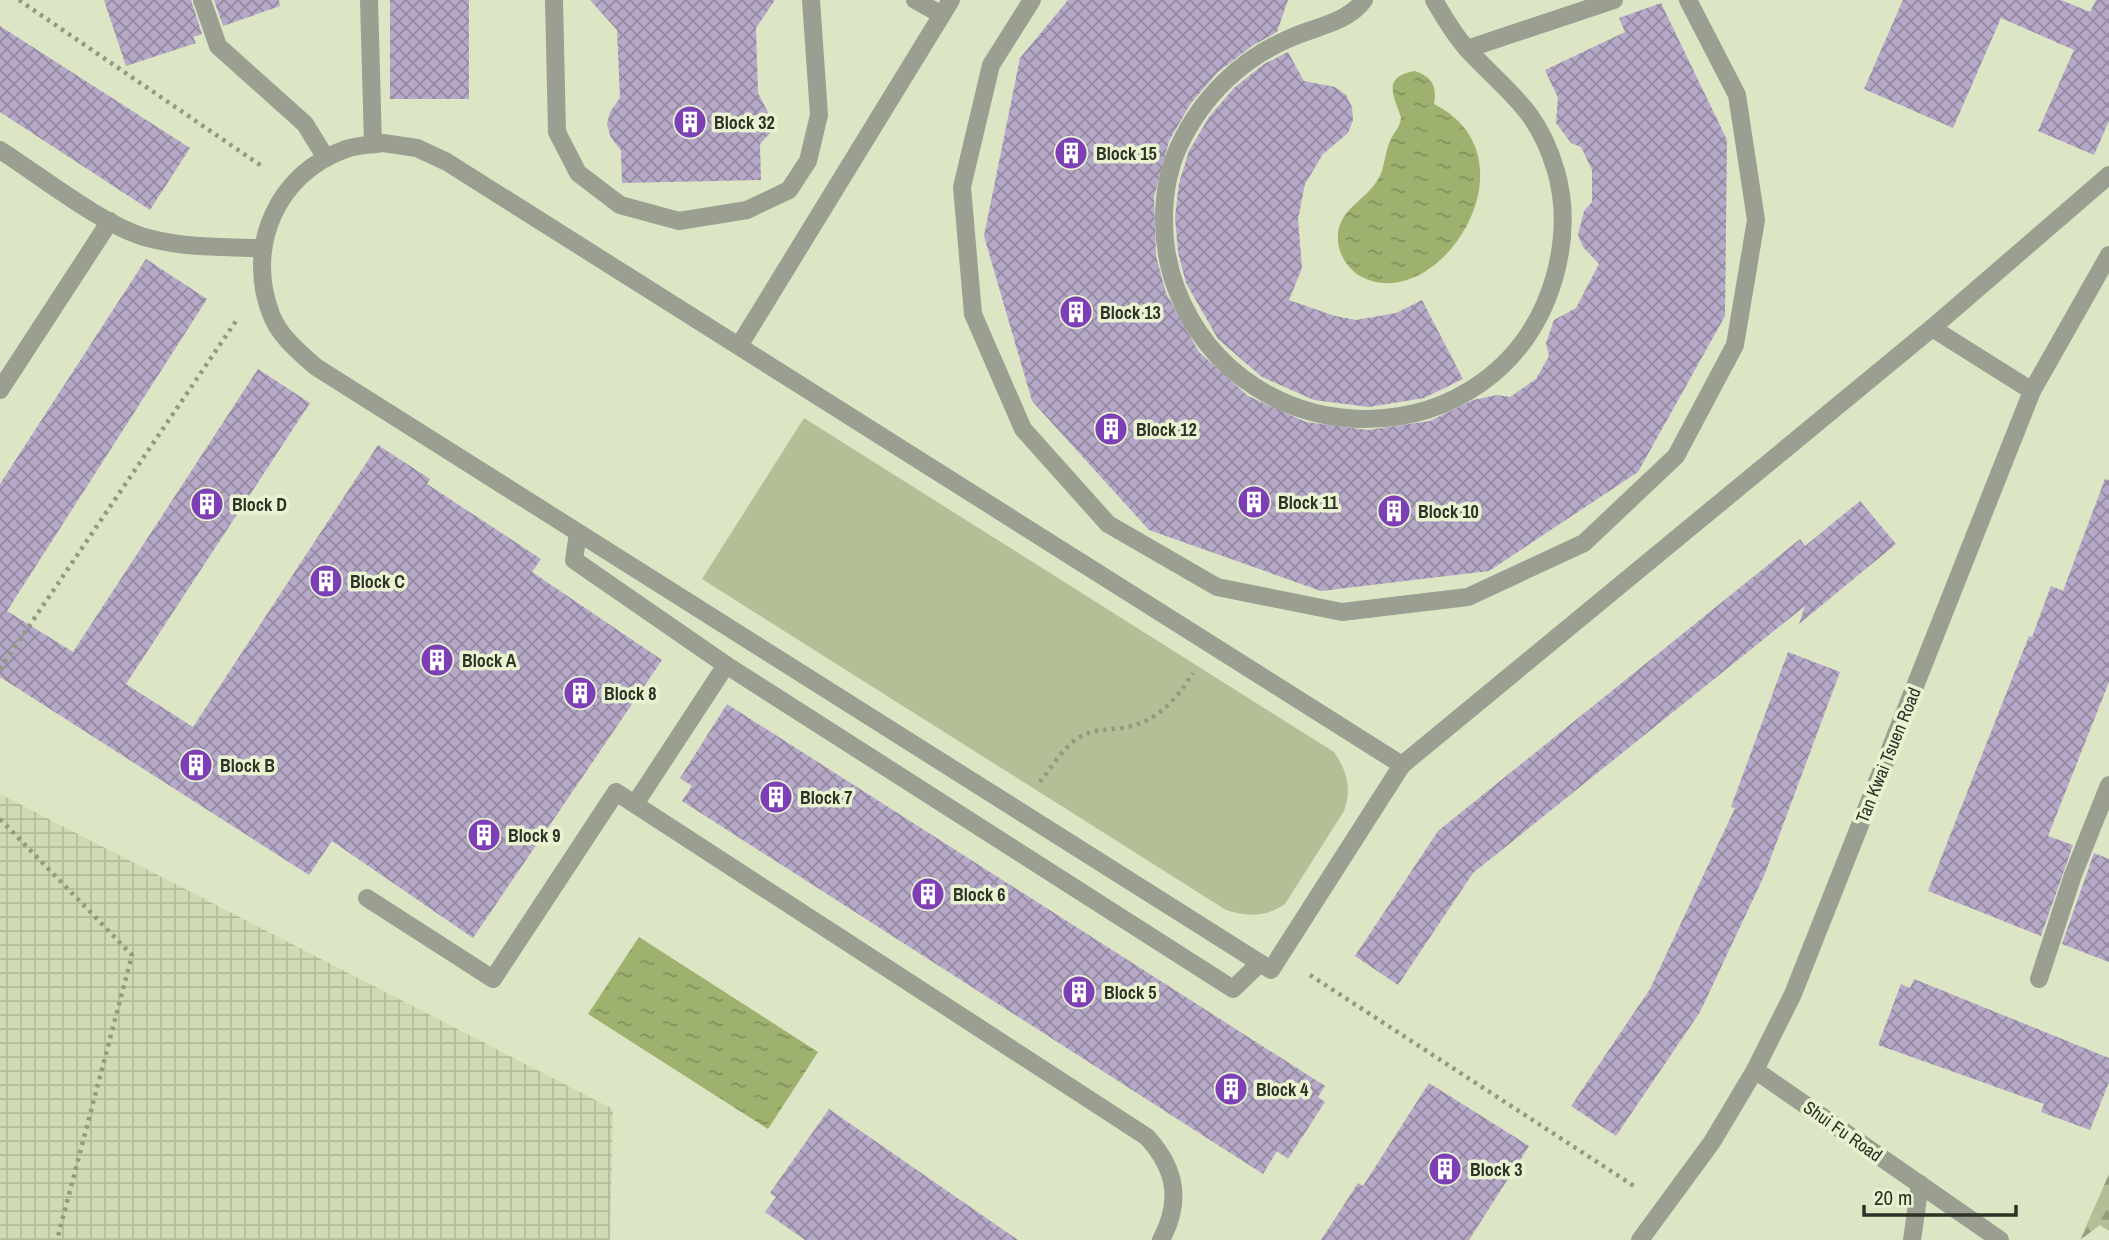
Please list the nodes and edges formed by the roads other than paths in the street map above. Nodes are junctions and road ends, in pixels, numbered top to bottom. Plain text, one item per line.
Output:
1 (202, 0) edge
2 (369, 0) edge
3 (554, 0) edge
4 (811, 0) edge
5 (915, 0) edge
6 (1032, 0) edge
7 (1364, 0) edge
8 (1434, 0) edge
9 (1615, 0) edge
10 (1688, 0) edge
11 (946, 8) edge
12 (1467, 49) junction
13 (373, 144) junction
14 (0, 150) edge
15 (326, 158) junction
16 (2109, 175) edge
17 (110, 221) junction
18 (261, 248) junction
19 (2109, 255) edge
20 (1932, 328) junction
21 (739, 346) junction
22 (0, 390) edge
23 (2032, 391) junction
24 (578, 533) junction
25 (726, 665) junction
26 (1402, 765) junction
27 (2109, 785) edge
28 (635, 804) junction
29 (367, 898) dead end
30 (1260, 963) junction
31 (2039, 979) dead end
32 (1755, 1070) junction
33 (1920, 1184) junction
34 (1161, 1240) edge
35 (1640, 1240) edge
36 (1912, 1240) edge
37 (2000, 1240) edge

1 - 15 street
2 - 13 street
3 - 4 street
5 - 11 street
6 - 10 street
7 - 12 street
8 - 12 street
9 - 12 street
11 - 21 street
13 - 15 street
13 - 21 street
14 - 17 street
15 - 18 street
16 - 20 street
17 - 18 street
17 - 22 street
18 - 24 street
19 - 23 street, Tan Kwai Tsuen Road
20 - 23 street
20 - 26 street
21 - 26 street
23 - 32 street, Tan Kwai Tsuen Road
24 - 25 street
24 - 30 street
25 - 28 street
25 - 30 street
26 - 30 street
27 - 31 street
28 - 29 street
28 - 34 street
32 - 33 street, Shui Fu Road
32 - 35 street, Tan Kwai Tsuen Road
33 - 36 street
33 - 37 street, Shui Fu Road

